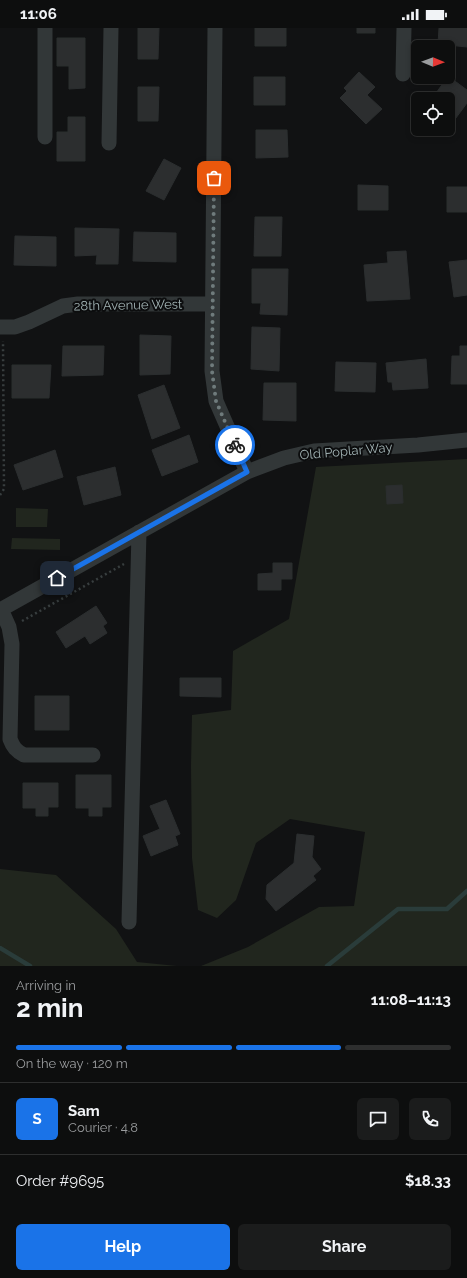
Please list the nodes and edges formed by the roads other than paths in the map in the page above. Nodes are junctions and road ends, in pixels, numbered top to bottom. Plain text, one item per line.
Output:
1 (45, 28) edge
2 (111, 28) edge
3 (216, 28) edge
4 (404, 28) edge
5 (403, 74) dead end
6 (45, 137) dead end
7 (109, 143) dead end
8 (212, 304) junction
9 (2, 334) edge
10 (467, 440) edge
11 (247, 472) junction
12 (139, 532) junction
13 (1, 610) edge
14 (93, 755) dead end
15 (129, 922) dead end

1 - 6 street
2 - 7 street
3 - 8 street
4 - 5 street
8 - 9 street, 28th Avenue West
8 - 11 street
10 - 11 street, Old Poplar Way
11 - 12 street, Old Poplar Way
12 - 13 street, Old Poplar Way
12 - 15 street
13 - 14 street

